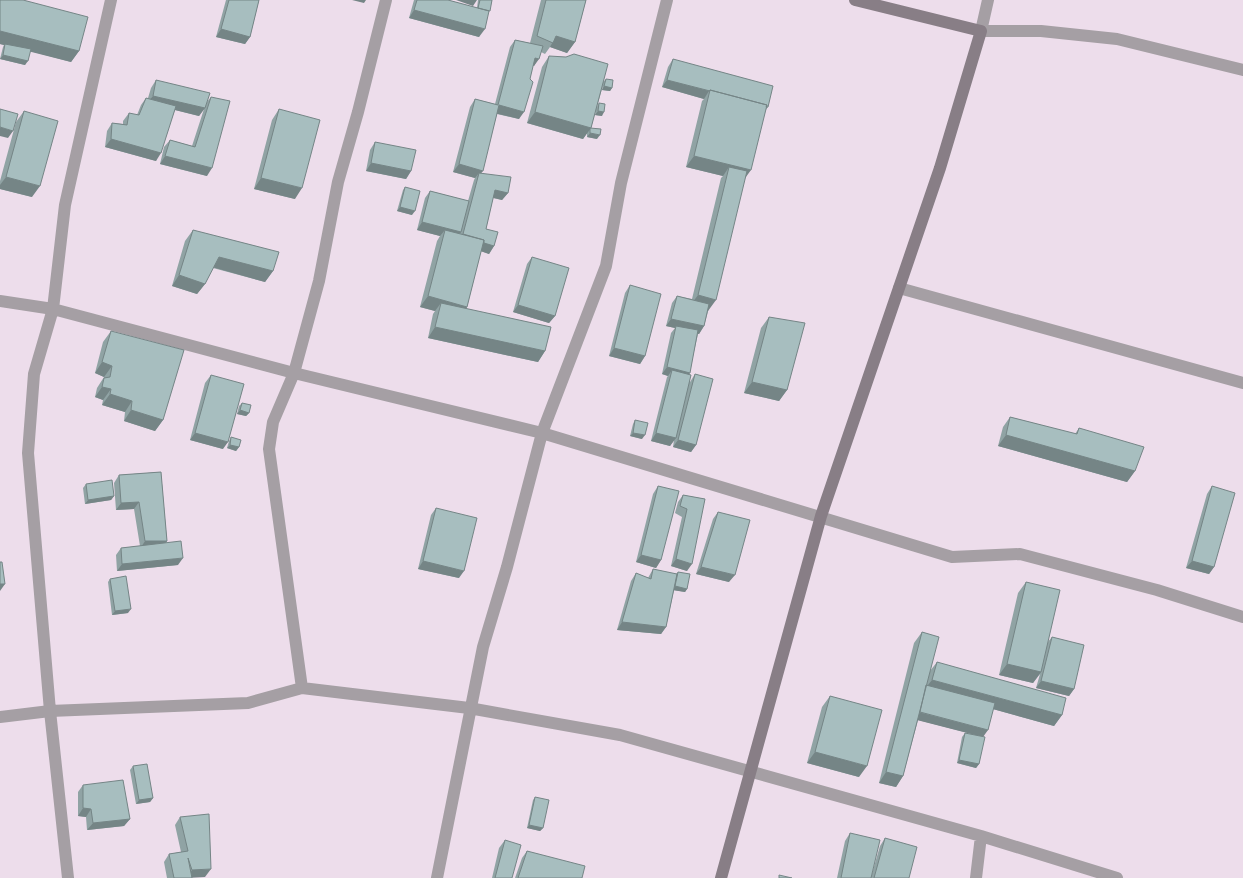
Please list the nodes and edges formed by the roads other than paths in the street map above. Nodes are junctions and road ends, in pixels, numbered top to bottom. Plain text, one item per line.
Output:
1 (111, 0) edge
2 (386, 0) edge
3 (668, 0) edge
4 (855, 0) edge
5 (988, 0) edge
6 (981, 31) junction
7 (1243, 70) edge
8 (899, 288) junction
9 (0, 301) edge
10 (53, 309) junction
11 (294, 373) junction
12 (1243, 384) edge
13 (542, 433) junction
14 (821, 516) junction
15 (1243, 616) edge
16 (302, 688) junction
17 (470, 708) junction
18 (50, 711) junction
19 (0, 717) edge
20 (750, 773) junction
21 (981, 836) junction
22 (68, 878) edge
23 (437, 878) edge
24 (721, 878) edge
25 (976, 878) edge
26 (1117, 878) edge

1 - 10 street
2 - 11 street
3 - 13 street
4 - 6 street
5 - 6 street
6 - 7 street
6 - 8 street
8 - 12 street
8 - 14 street
9 - 10 street
10 - 11 street
10 - 18 street
11 - 13 street
11 - 16 street
13 - 14 street
13 - 17 street
14 - 15 street
14 - 20 street
16 - 17 street
16 - 18 street
17 - 20 street
17 - 23 street
18 - 19 street
18 - 22 street
20 - 21 street
20 - 24 street
21 - 25 street
21 - 26 street

